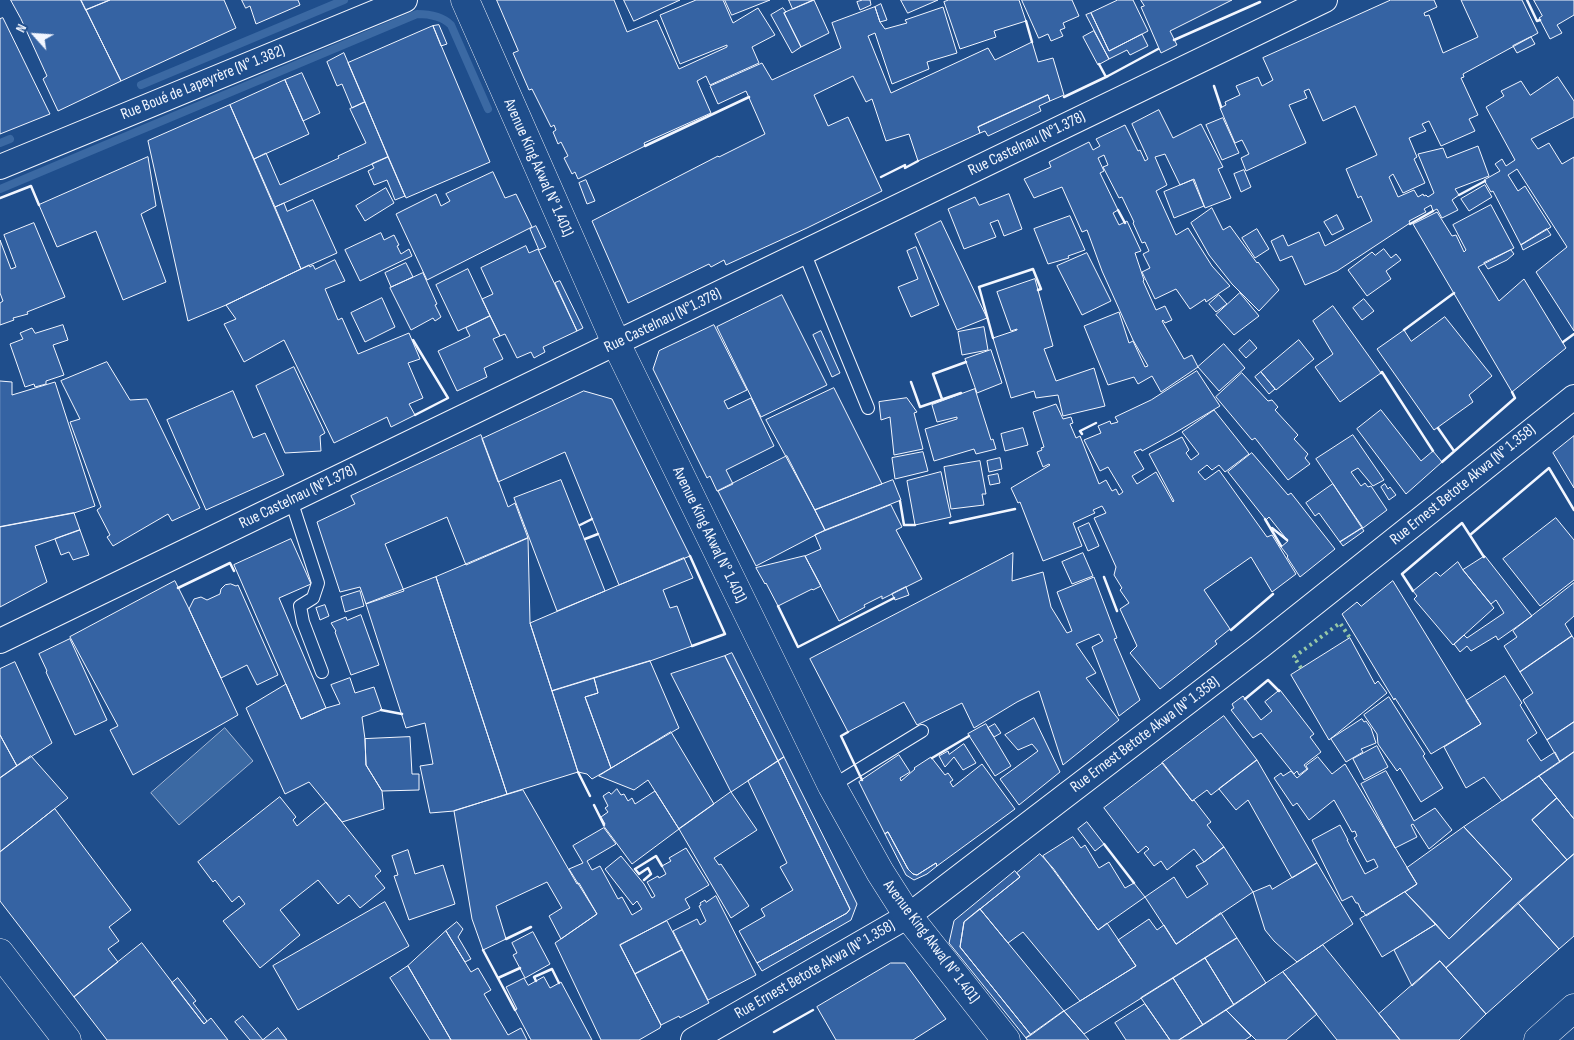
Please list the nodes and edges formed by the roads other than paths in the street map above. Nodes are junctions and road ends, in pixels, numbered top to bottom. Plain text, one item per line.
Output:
1 (405, 0) edge
2 (465, 0) edge
3 (1325, 0) edge
4 (0, 167) edge
5 (804, 252) junction
6 (616, 343) junction
7 (1574, 397) edge
8 (868, 408) dead end
9 (291, 500) junction
10 (0, 641) edge
11 (322, 672) dead end
12 (922, 731) dead end
13 (832, 786) junction
14 (908, 916) junction
15 (0, 953) edge
16 (1574, 1008) edge
17 (67, 1040) edge
18 (693, 1040) edge
19 (1006, 1040) edge
20 (1538, 1040) edge

1 - 4 street, Rue Boué de Lapeyrère (N° 1.382)
2 - 6 street, Avenue King Akwa( N° 1.401)
3 - 5 street, Rue Castelnau (N°1.378)
5 - 6 street, Rue Castelnau (N°1.378)
5 - 8 lane
6 - 9 street, Rue Castelnau (N°1.378)
6 - 13 street, Avenue King Akwa( N° 1.401)
7 - 14 street, Rue Ernest Betote Akwa (N° 1.358)
9 - 10 street, Rue Castelnau (N°1.378)
9 - 11 lane
12 - 13 lane
13 - 14 street, Avenue King Akwa( N° 1.401)
14 - 18 street, Rue Ernest Betote Akwa (N° 1.358)
14 - 19 street, Avenue King Akwa( N° 1.401)
15 - 17 street
16 - 20 street

